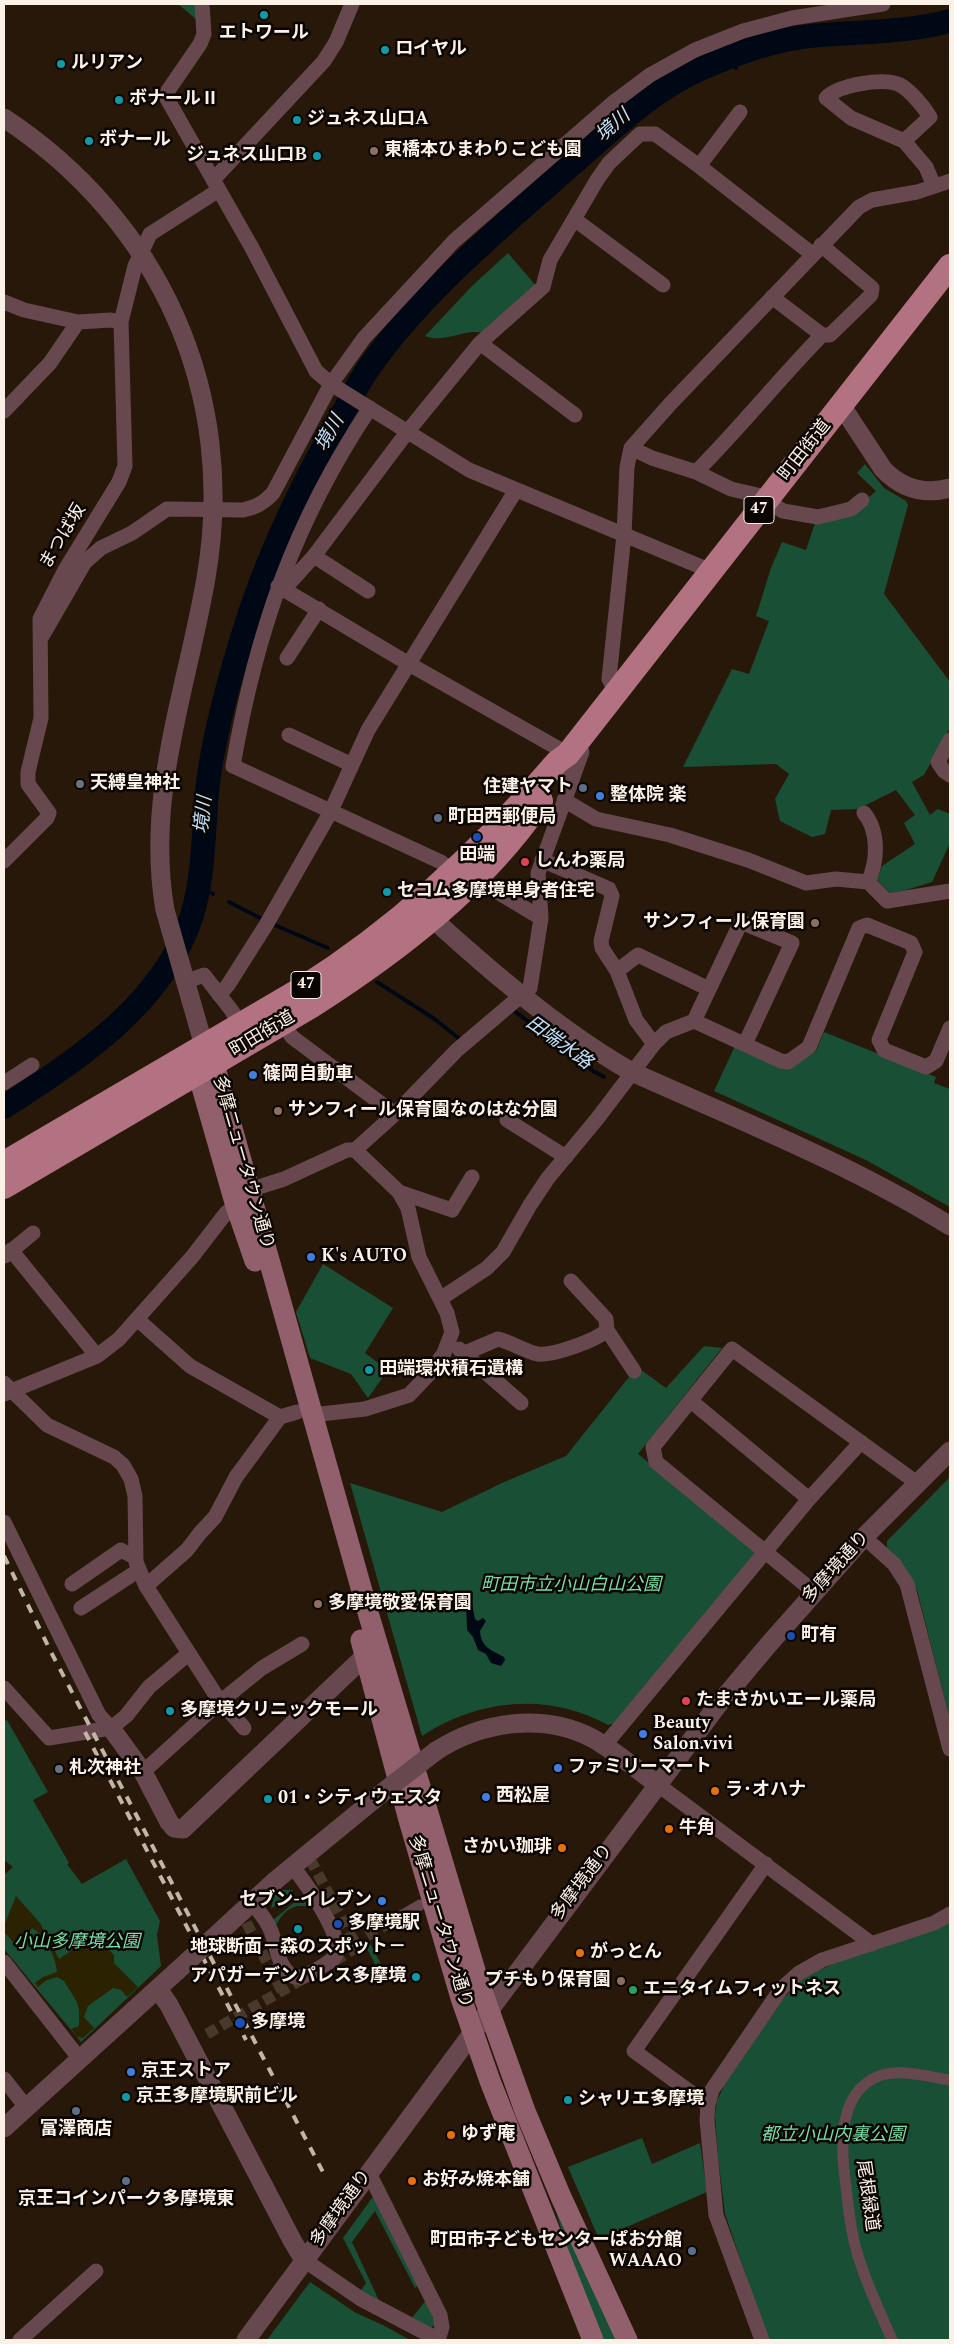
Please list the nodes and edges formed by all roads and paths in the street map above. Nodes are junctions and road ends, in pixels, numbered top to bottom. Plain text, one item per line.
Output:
1 (202, 4) edge
2 (352, 4) edge
3 (883, 4) edge
4 (740, 112) dead end
5 (4, 118) edge
6 (904, 141) junction
7 (699, 166) junction
8 (950, 181) edge
9 (216, 185) junction
10 (934, 186) junction
11 (574, 220) junction
12 (817, 250) junction
13 (140, 251) junction
14 (950, 266) edge
15 (663, 285) dead end
16 (772, 297) junction
17 (4, 302) edge
18 (78, 322) junction
19 (121, 322) junction
20 (822, 335) junction
21 (480, 343) junction
22 (334, 386) junction
23 (841, 405) junction
24 (368, 407) junction
25 (4, 411) edge
26 (575, 415) dead end
27 (408, 431) junction
28 (631, 448) junction
29 (696, 472) junction
30 (950, 488) edge
31 (516, 490) junction
32 (862, 500) dead end
33 (766, 502) junction
34 (213, 510) junction
35 (624, 535) junction
36 (314, 556) junction
37 (711, 571) junction
38 (282, 587) junction
39 (368, 591) dead end
40 (319, 609) junction
41 (40, 638) junction
42 (287, 658) dead end
43 (409, 664) junction
44 (616, 693) junction
45 (289, 735) dead end
46 (950, 740) edge
47 (571, 760) junction
48 (352, 765) junction
49 (950, 775) edge
50 (564, 800) junction
51 (330, 813) junction
52 (864, 813) dead end
53 (542, 860) junction
54 (4, 861) edge
55 (453, 872) junction
56 (476, 879) junction
57 (868, 882) junction
58 (950, 891) edge
59 (425, 910) junction
60 (541, 918) junction
61 (616, 971) junction
62 (185, 981) junction
63 (709, 989) junction
64 (219, 995) junction
65 (522, 996) junction
66 (694, 1021) junction
67 (283, 1023) junction
68 (240, 1025) junction
69 (950, 1028) edge
70 (654, 1044) junction
71 (745, 1044) junction
72 (205, 1061) junction
73 (32, 1065) dead end
74 (632, 1072) junction
75 (4, 1083) edge
76 (395, 1114) junction
77 (507, 1120) dead end
78 (355, 1150) junction
79 (566, 1157) junction
80 (4, 1163) edge
81 (472, 1177) dead end
82 (4, 1187) edge
83 (250, 1190) junction
84 (399, 1192) junction
85 (236, 1206) junction
86 (950, 1226) edge
87 (32, 1233) dead end
88 (7, 1254) edge
89 (571, 1281) dead end
90 (440, 1299) junction
91 (137, 1319) junction
92 (607, 1330) junction
93 (450, 1342) junction
94 (465, 1353) junction
95 (97, 1356) junction
96 (634, 1371) dead end
97 (6, 1389) edge
98 (691, 1401) junction
99 (522, 1402) dead end
100 (296, 1415) junction
101 (861, 1442) junction
102 (950, 1450) edge
103 (916, 1483) junction
104 (810, 1499) junction
105 (4, 1522) edge
106 (864, 1537) junction
107 (766, 1552) junction
108 (138, 1564) junction
109 (72, 1584) dead end
110 (146, 1586) junction
111 (814, 1592) junction
112 (81, 1608) dead end
113 (302, 1644) dead end
114 (188, 1654) junction
115 (365, 1656) junction
116 (4, 1688) edge
117 (220, 1702) junction
118 (111, 1728) junction
119 (244, 1728) dead end
120 (604, 1746) junction
121 (950, 1749) edge
122 (144, 1772) junction
123 (657, 1784) junction
124 (766, 1864) junction
125 (293, 1867) junction
126 (252, 1903) junction
127 (420, 1906) dead end
128 (950, 1914) edge
129 (389, 1923) tunnel mouth
130 (872, 1944) junction
131 (4, 1962) edge
132 (158, 1988) junction
133 (488, 2012) junction
134 (473, 2032) junction
135 (80, 2058) junction
136 (4, 2080) edge
137 (950, 2080) edge
138 (708, 2105) junction
139 (26, 2107) junction
140 (4, 2128) edge
141 (369, 2172) junction
142 (304, 2260) junction
143 (96, 2271) dead end
144 (20, 2340) edge
145 (246, 2340) edge
146 (438, 2340) edge
147 (593, 2340) edge
148 (627, 2340) edge
149 (762, 2340) edge
150 (892, 2340) edge

1 - 9 street
2 - 9 street, まつば坂
3 - 22 street
4 - 7 street
5 - 13 street
6 - 6 street
6 - 10 street
7 - 11 street
7 - 12 street
8 - 10 street
9 - 13 street, まつば坂
9 - 22 street
10 - 12 street
11 - 15 street
11 - 21 street
12 - 16 street
12 - 20 street
13 - 19 street, まつば坂
13 - 34 street
14 - 23 main road, 町田街道 / 47
16 - 20 street
16 - 28 street
17 - 18 street
18 - 19 street
18 - 25 street
19 - 41 street, まつば坂
20 - 29 street
21 - 26 street
21 - 27 street
22 - 24 street
22 - 34 street
23 - 30 street
23 - 33 main road, 町田街道 / 47
24 - 27 street
24 - 38 street
27 - 31 street
27 - 36 street
28 - 29 street
28 - 35 street
29 - 33 street
31 - 35 street
31 - 43 street
32 - 33 street
33 - 37 main road, 町田街道 / 47
34 - 41 street
34 - 62 street
35 - 37 street
35 - 44 street
36 - 38 street
36 - 39 street
37 - 44 main road, 町田街道 / 47
38 - 40 street
38 - 51 street
40 - 42 street
40 - 43 street
41 - 54 street, まつば坂
43 - 47 street
43 - 48 street
44 - 47 main road, 町田街道 / 47
45 - 48 street
46 - 49 street
47 - 50 street
47 - 55 main road, 町田街道 / 47
47 - 56 main road, 町田街道 / 47
48 - 51 street
50 - 53 street
50 - 57 street
51 - 55 street
51 - 64 street
52 - 57 street
53 - 60 street
53 - 61 street
55 - 59 main road, 町田街道 / 47
56 - 59 main road, 町田街道 / 47
56 - 60 street
57 - 58 street
59 - 65 street
59 - 67 main road, 町田街道 / 47
59 - 68 main road, 町田街道 / 47
60 - 65 street
61 - 63 street
61 - 70 street
62 - 64 street
62 - 72 street
63 - 66 street
63 - 71 street
64 - 68 street
65 - 74 street
65 - 76 street
66 - 70 street
66 - 71 street
67 - 72 main road, 町田街道 / 47
67 - 76 street
68 - 72 main road, 町田街道 / 47
69 - 71 street
70 - 74 street
72 - 80 main road, 町田街道 / 47
72 - 82 main road, 町田街道 / 47
72 - 83 main road, 多摩ニュータウン通り
72 - 85 main road, 多摩ニュータウン通り
73 - 75 street
74 - 79 street
74 - 86 street
76 - 78 street
77 - 79 street
78 - 83 street
78 - 84 street
79 - 90 street
81 - 84 street
83 - 100 main road, 多摩ニュータウン通り
84 - 90 street
85 - 91 street
85 - 100 main road, 多摩ニュータウン通り
87 - 88 street
88 - 95 street
89 - 92 street
90 - 93 street
91 - 95 street
91 - 100 street
92 - 94 street
92 - 96 street
93 - 94 street
93 - 100 street
94 - 99 street
95 - 97 street
97 - 108 street
98 - 101 street
98 - 104 street
98 - 107 street
100 - 110 street
100 - 115 main road, 多摩ニュータウン通り
100 - 133 main road, 多摩ニュータウン通り
101 - 103 street
101 - 104 street
102 - 103 street, 多摩境通り
103 - 106 street, 多摩境通り
104 - 107 street
105 - 118 street
106 - 111 street, 多摩境通り
106 - 121 street
107 - 111 street
107 - 120 street
108 - 109 street
108 - 110 street
108 - 112 street
110 - 114 street
111 - 123 street, 多摩境通り
113 - 117 street
114 - 117 street
114 - 118 street
115 - 122 street
115 - 134 main road, 多摩ニュータウン通り
116 - 118 street
117 - 119 street
117 - 122 street
118 - 122 street
120 - 123 street
120 - 125 street, bridge
123 - 124 street
123 - 133 street, 多摩境通り
124 - 130 street
124 - 138 street
125 - 126 street
125 - 126 street
126 - 132 street, bridge
127 - 129 street
128 - 130 street
130 - 138 street
131 - 135 street
132 - 135 street
132 - 142 street
133 - 134 street, 多摩境通り
133 - 148 main road, 多摩ニュータウン通り
134 - 141 street, 多摩境通り
134 - 147 main road, 多摩ニュータウン通り
135 - 139 street
136 - 139 street
137 - 150 street, 尾根緑道
138 - 149 street
139 - 140 street
141 - 142 street, 多摩境通り
141 - 146 street
142 - 145 street, 多摩境通り
142 - 146 street
143 - 144 street

